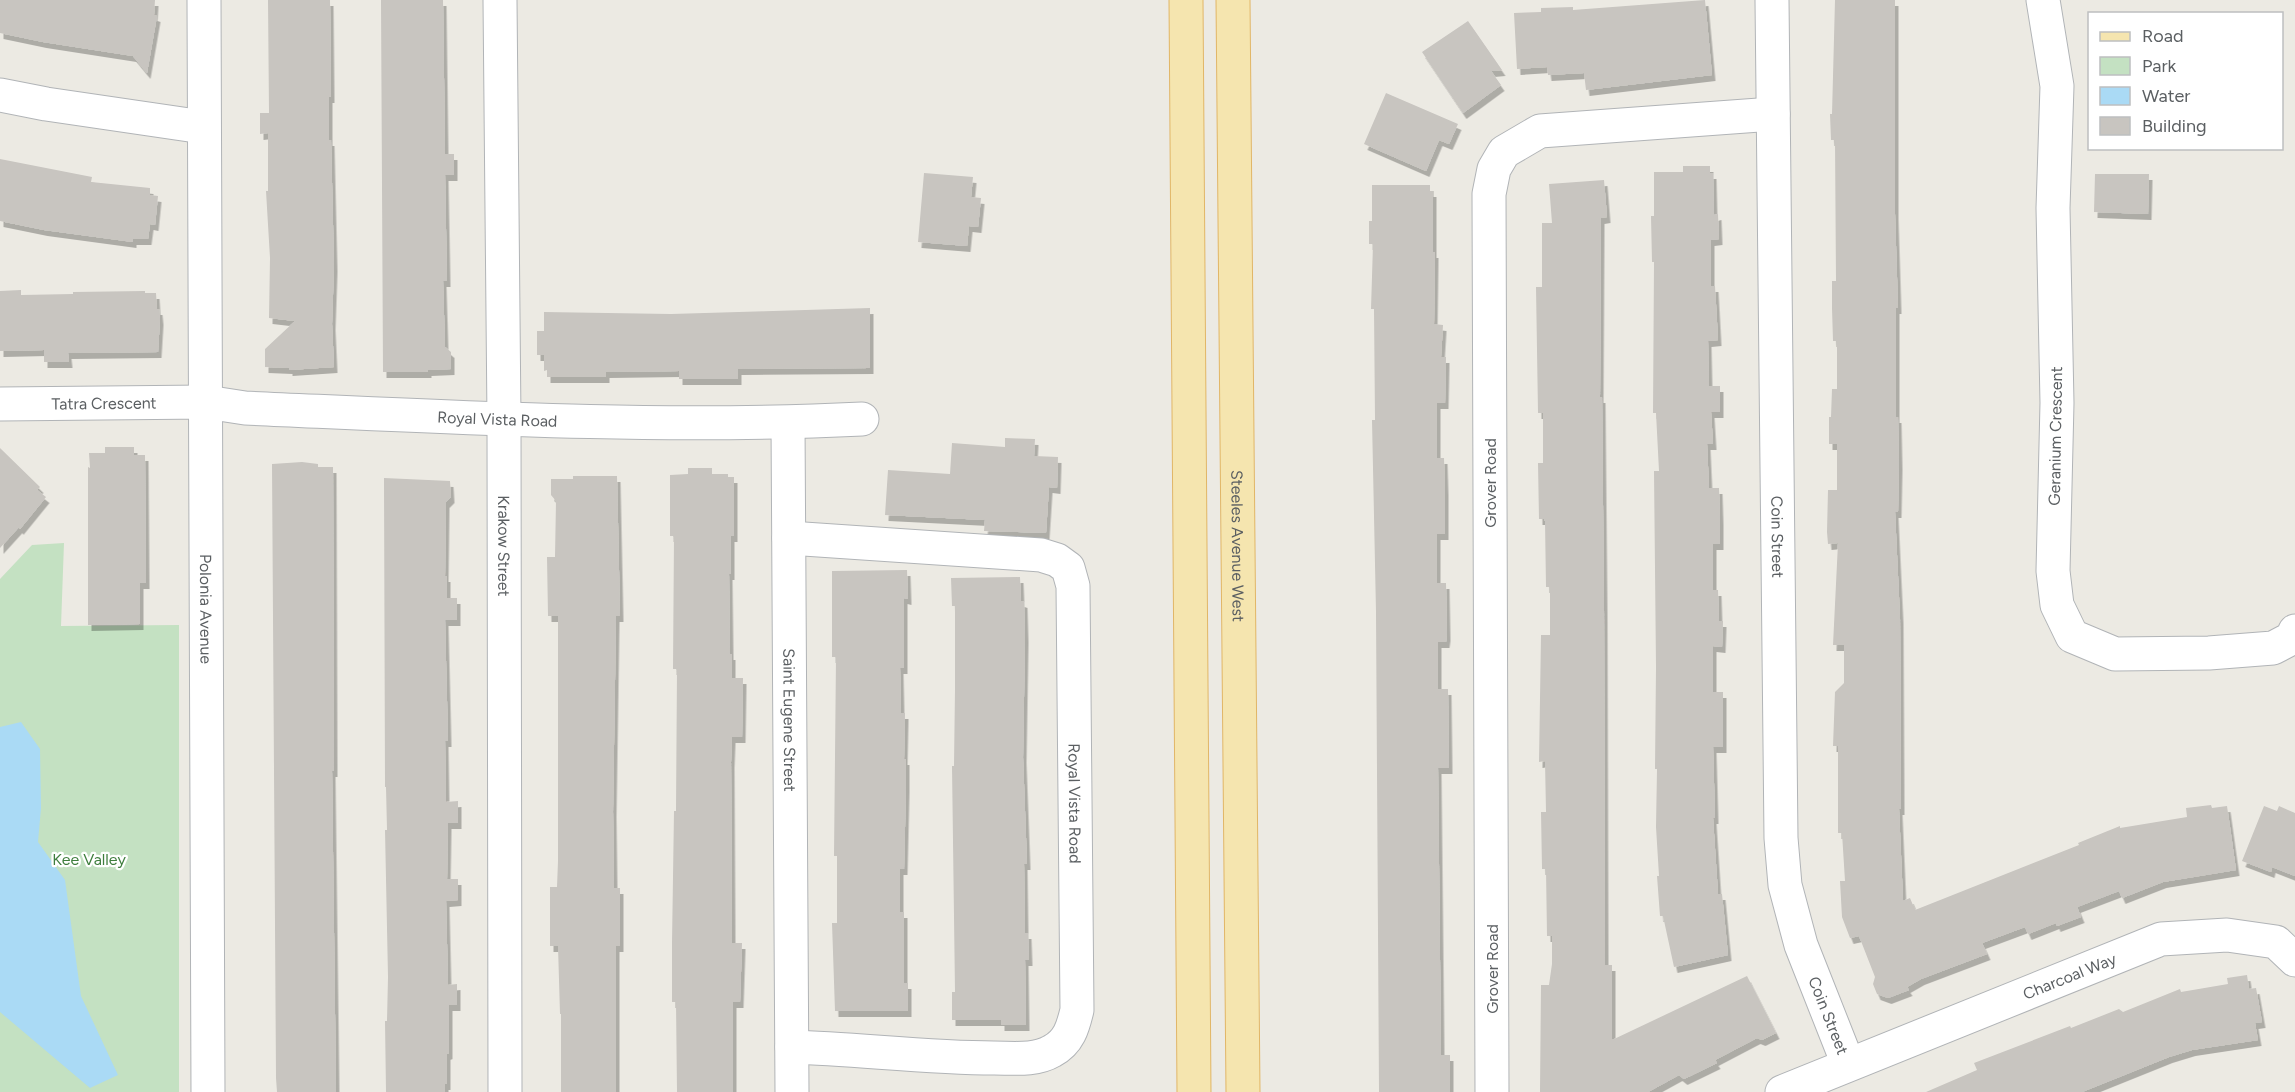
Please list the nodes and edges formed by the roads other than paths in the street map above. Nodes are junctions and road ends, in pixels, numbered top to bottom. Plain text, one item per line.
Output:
1 (204, 0) edge
2 (500, 0) edge
3 (1175, 0) edge
4 (1186, 0) edge
5 (1772, 0) edge
6 (2043, 0) edge
7 (1240, 8) edge
8 (1187, 38) junction
9 (0, 95) edge
10 (1773, 114) junction
11 (203, 127) junction
12 (207, 402) junction
13 (0, 404) edge
14 (862, 419) dead end
15 (504, 420) junction
16 (788, 423) junction
17 (789, 538) junction
18 (2295, 631) edge
19 (2295, 960) edge
20 (792, 1047) junction
21 (1848, 1064) junction
22 (208, 1092) edge
23 (505, 1092) edge
24 (792, 1092) edge
25 (1194, 1092) edge
26 (1243, 1092) edge
27 (1492, 1092) edge
28 (1782, 1092) edge

1 - 11 street, Polonia Avenue
2 - 15 street, Krakow Street
3 - 8 main road
4 - 8 main road
5 - 10 street, Coin Street
6 - 18 street, Geranium Crescent
7 - 26 main road, Steeles Avenue West
8 - 25 main road
9 - 11 street
10 - 21 street, Coin Street
10 - 27 street, Grover Road
11 - 12 street, Polonia Avenue
12 - 13 street, Tatra Crescent
12 - 15 street, Royal Vista Road
12 - 22 street, Polonia Avenue
14 - 16 street
15 - 16 street, Royal Vista Road
15 - 23 street, Krakow Street
16 - 17 street, Saint Eugene Street
17 - 20 street, Saint Eugene Street
17 - 20 street, Royal Vista Road
19 - 21 street, Charcoal Way
20 - 24 street, Saint Eugene Street
21 - 28 street, Charcoal Way

